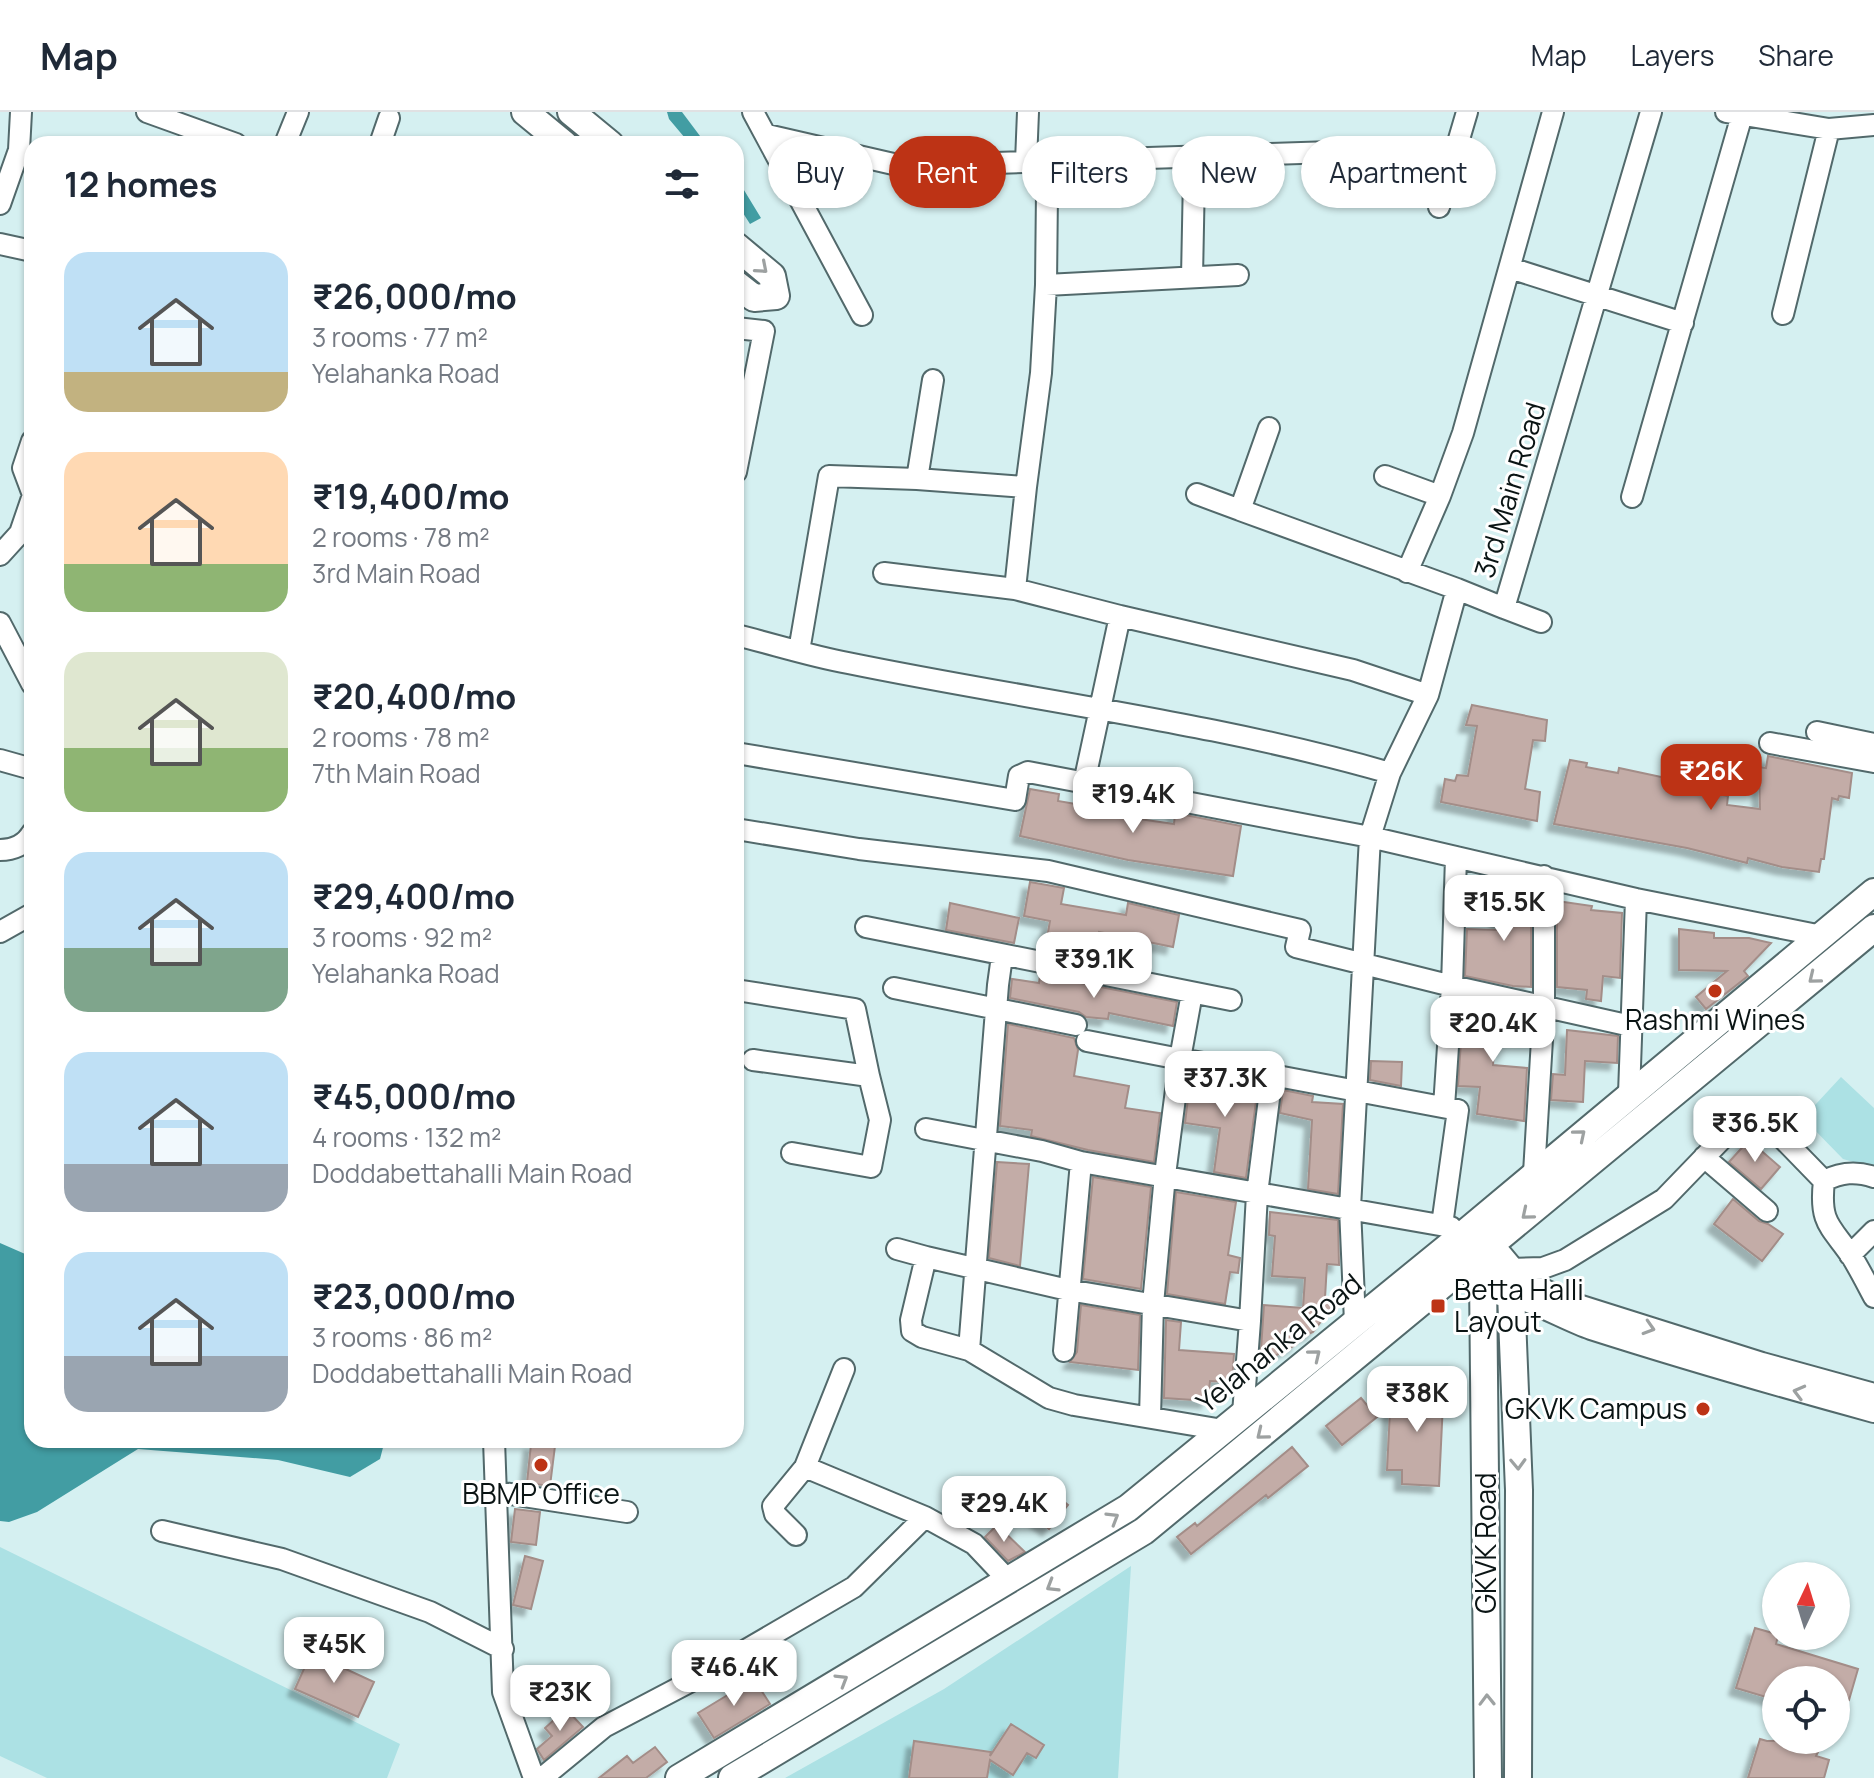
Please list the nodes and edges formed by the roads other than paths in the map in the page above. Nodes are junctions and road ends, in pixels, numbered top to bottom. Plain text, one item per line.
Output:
1 (21, 112) edge
2 (147, 112) edge
3 (298, 112) edge
4 (525, 112) edge
5 (571, 112) edge
6 (753, 112) edge
7 (1028, 112) edge
8 (1467, 112) edge
9 (1553, 112) edge
10 (1651, 112) edge
11 (1734, 113) edge
12 (389, 118) dead end
13 (197, 120) edge
14 (1874, 125) edge
15 (1829, 129) junction
16 (767, 135) junction
17 (223, 136) edge
18 (288, 136) edge
19 (383, 136) edge
20 (554, 136) edge
21 (600, 136) edge
22 (1027, 136) edge
23 (1460, 136) edge
24 (10, 147) edge
25 (1301, 153) edge
26 (1156, 158) edge
27 (1022, 162) edge
28 (0, 204) edge
29 (1047, 208) edge
30 (1193, 208) edge
31 (0, 244) edge
32 (24, 249) edge
33 (744, 253) edge
34 (1510, 268) junction
35 (1238, 275) dead end
36 (1192, 277) junction
37 (1046, 285) junction
38 (744, 290) edge
39 (1596, 297) junction
40 (1783, 314) dead end
41 (862, 315) dead end
42 (1683, 323) junction
43 (744, 329) edge
44 (933, 380) dead end
45 (1269, 428) dead end
46 (744, 432) edge
47 (1385, 476) dead end
48 (917, 479) junction
49 (1026, 487) junction
50 (1197, 494) dead end
51 (1440, 496) junction
52 (1632, 497) dead end
53 (1240, 510) junction
54 (24, 521) edge
55 (0, 555) edge
56 (1407, 572) junction
57 (884, 573) dead end
58 (1015, 589) junction
59 (1457, 589) junction
60 (1504, 608) junction
61 (1120, 616) junction
62 (1541, 622) dead end
63 (0, 623) edge
64 (744, 637) edge
65 (799, 651) junction
66 (24, 662) edge
67 (1428, 695) junction
68 (1099, 710) junction
69 (1817, 732) dead end
70 (1770, 743) dead end
71 (1874, 744) edge
72 (744, 754) edge
73 (0, 760) edge
74 (1874, 762) edge
75 (24, 767) edge
76 (1390, 773) junction
77 (1084, 783) junction
78 (744, 830) edge
79 (1370, 837) junction
80 (24, 842) edge
81 (0, 850) edge
82 (1456, 857) junction
83 (1544, 876) junction
84 (1874, 892) edge
85 (1636, 899) junction
86 (24, 918) edge
87 (866, 927) dead end
88 (1874, 928) edge
89 (0, 932) edge
90 (1822, 936) junction
91 (1002, 956) junction
92 (1364, 965) junction
93 (1452, 986) junction
94 (894, 988) dead end
95 (744, 991) edge
96 (1192, 993) junction
97 (1231, 1000) dead end
98 (1544, 1006) junction
99 (997, 1007) junction
100 (1631, 1026) junction
101 (1180, 1059) junction
102 (753, 1060) dead end
103 (1272, 1075) junction
104 (869, 1076) junction
105 (1357, 1090) junction
106 (1629, 1094) junction
107 (1444, 1107) junction
108 (926, 1129) dead end
109 (985, 1139) junction
110 (792, 1153) dead end
111 (1704, 1157) junction
112 (1081, 1162) junction
113 (1534, 1173) junction
114 (1165, 1175) junction
115 (1874, 1177) edge
116 (1824, 1181) junction
117 (1257, 1194) junction
118 (1350, 1208) junction
119 (1767, 1211) dead end
120 (1874, 1231) edge
121 (1470, 1248) junction
122 (897, 1249) dead end
123 (1850, 1255) junction
124 (926, 1257) junction
125 (975, 1270) junction
126 (1511, 1279) junction
127 (1068, 1290) junction
128 (1874, 1297) edge
129 (1153, 1304) junction
130 (1250, 1321) junction
131 (1355, 1322) junction
132 (969, 1350) junction
133 (1064, 1351) dead end
134 (844, 1369) dead end
135 (1874, 1394) edge
136 (1874, 1412) edge
137 (1150, 1417) junction
138 (1233, 1422) junction
139 (494, 1448) edge
140 (805, 1467) junction
141 (497, 1492) junction
142 (627, 1512) dead end
143 (925, 1517) junction
144 (162, 1531) dead end
145 (796, 1535) dead end
146 (1008, 1580) junction
147 (503, 1649) junction
148 (534, 1778) edge
149 (542, 1778) edge
150 (679, 1778) edge
151 (732, 1778) edge
152 (1488, 1778) edge
153 (1518, 1778) edge

1 - 24 street
2 - 13 street
3 - 18 street
4 - 20 main road
5 - 21 main road
6 - 16 street
7 - 22 street
8 - 23 street
9 - 34 street
10 - 39 street, 3rd Main Road
11 - 15 street
11 - 42 street
12 - 19 street
13 - 17 street
14 - 15 street
15 - 40 street
16 - 27 street
16 - 41 street
24 - 28 street
25 - 26 street
29 - 37 street
30 - 36 street
31 - 32 street
33 -> 38 main road
34 - 39 street
34 - 51 street
35 - 36 street
36 - 37 street
37 - 49 street
39 - 42 street
39 - 60 street, 3rd Main Road
42 - 52 street
43 - 46 street
44 - 48 street
45 - 53 street
47 - 51 street
48 - 49 street
48 - 65 street
49 - 58 street
50 - 53 street
51 - 56 street
53 - 56 street
54 - 55 street
56 - 59 street
57 - 58 street
58 - 61 street
59 - 60 street, 3rd Main Road
59 - 67 street, 3rd Main Road
60 - 62 street
61 - 67 street
61 - 68 street
63 - 66 street
64 - 65 street
65 - 68 street
67 - 76 street, 3rd Main Road
68 - 76 street
68 - 77 street
69 - 71 street
70 - 74 street
72 - 77 street
73 - 75 street
76 - 79 street, 3rd Main Road
77 - 79 street
78 - 92 street
79 - 82 street
79 - 92 street, 3rd Main Road
80 - 81 street
82 - 83 street
82 - 93 street
83 - 85 street
83 - 98 street
84 - 90 main road, Yelahanka Road
85 - 90 street
85 - 100 street
86 - 89 street
87 - 91 street
88 -> 121 main road, Yelahanka Road
90 - 106 main road, Yelahanka Road
91 - 96 street
91 - 99 street
92 - 93 street
92 - 105 street, 3rd Main Road
93 - 98 street
93 - 107 street
94 - 99 street
95 - 104 street
96 - 97 street
96 - 101 street
98 - 100 street
98 - 113 street
99 - 101 street
99 - 109 street
100 - 106 street
101 - 103 street
101 - 114 street
102 - 104 street
103 - 105 street
103 - 117 street
104 - 110 street
105 - 107 street
105 - 118 street, 3rd Main Road
113 -> 106 main road, Yelahanka Road
107 - 121 street
108 - 109 street
109 - 112 street
109 - 125 street
111 - 116 street
111 - 119 street
111 - 126 street
112 - 114 street
112 - 127 street
113 - 121 main road, Yelahanka Road
114 - 117 street
114 - 129 street
115 - 116 street
116 - 123 street
117 - 118 street
117 - 130 street
118 - 121 street
118 - 131 street, 3rd Main Road
120 - 123 street
121 - 126 main road
121 - 126 street
121 - 131 main road, Yelahanka Road
121 -> 151 main road, Yelahanka Road
152 -> 121 main road, GKVK Road
122 - 124 street
123 - 128 street
124 - 125 street
124 - 132 street
125 - 127 street
125 - 132 street
126 -> 135 street
136 -> 126 street
126 -> 153 main road, GKVK Road
127 - 129 street
127 - 133 street
129 - 130 street
129 - 137 street
130 - 138 street
138 -> 131 main road, Yelahanka Road
132 - 137 street
134 - 140 street
137 - 138 street
146 -> 138 main road, Yelahanka Road
139 - 141 street
140 - 143 street
140 - 145 street
141 - 142 street
141 - 147 street
143 - 146 street
143 - 149 street
144 - 147 street
150 -> 146 main road, Yelahanka Road
147 - 148 street

